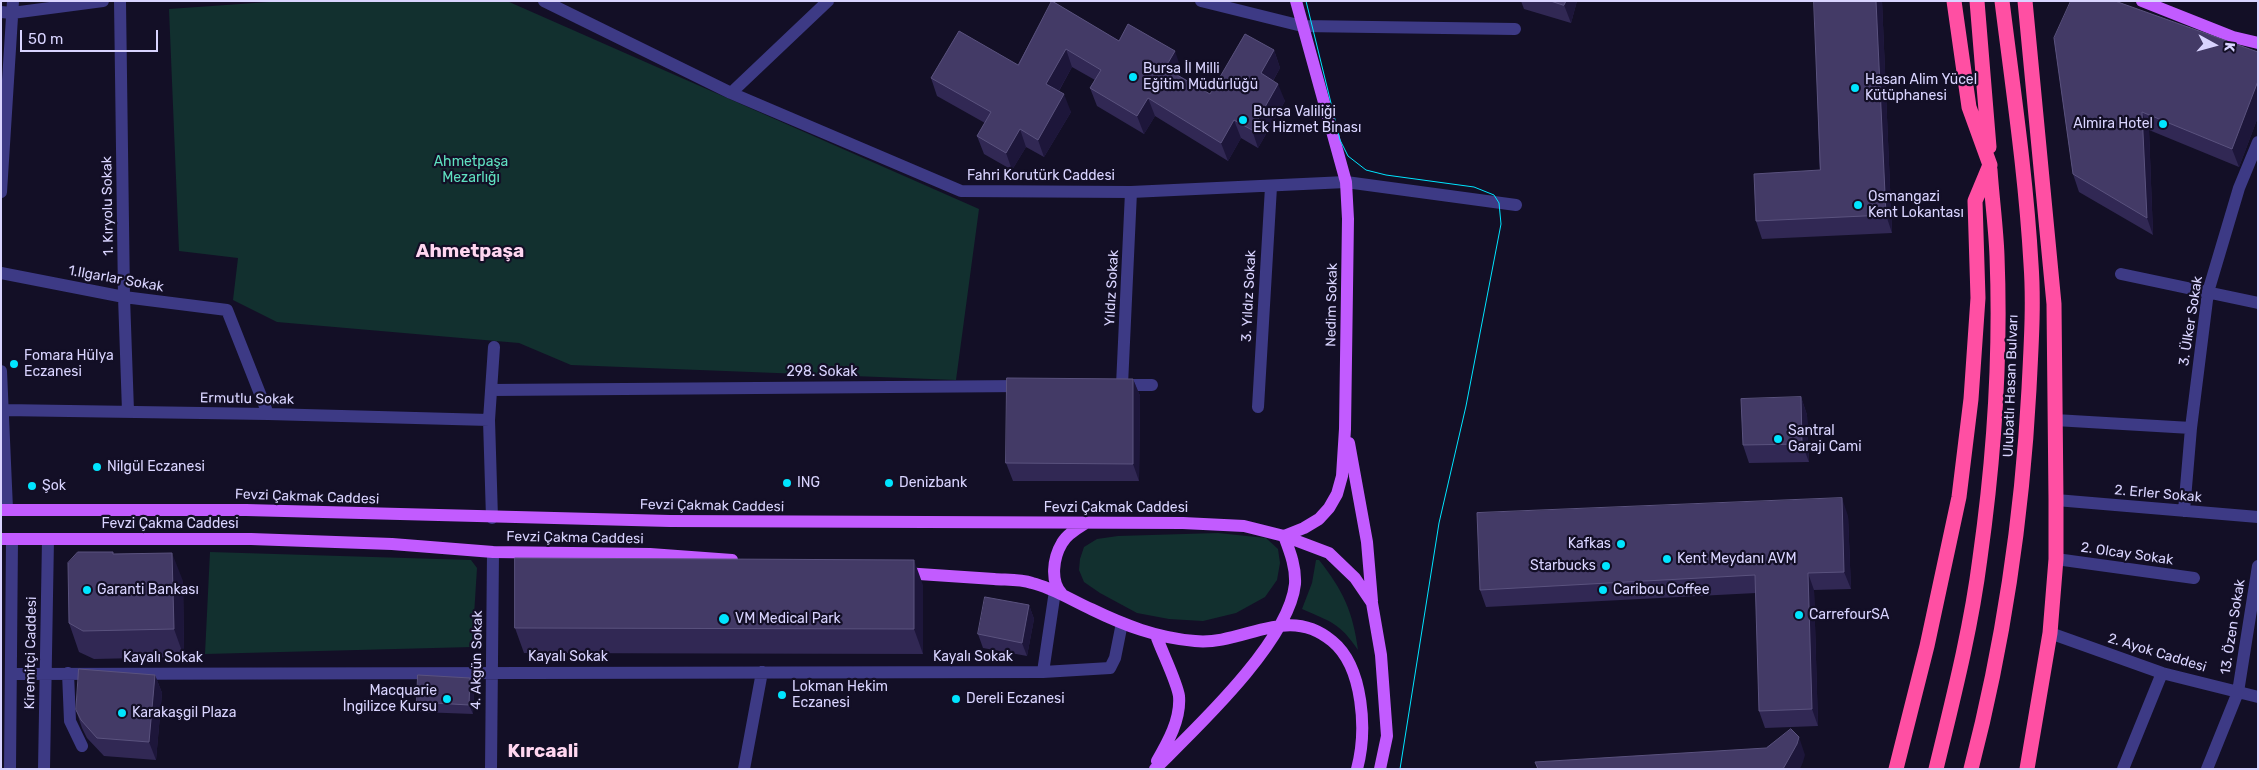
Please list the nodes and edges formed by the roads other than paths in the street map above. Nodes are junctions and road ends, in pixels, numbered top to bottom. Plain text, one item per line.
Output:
1 (103, 1) edge
2 (120, 1) edge
3 (544, 1) edge
4 (828, 1) edge
5 (1201, 1) edge
6 (1296, 1) edge
7 (1954, 1) edge
8 (1977, 1) edge
9 (2002, 1) edge
10 (2024, 1) edge
11 (2142, 1) edge
12 (9, 9) edge
13 (1302, 26) junction
14 (1515, 29) dead end
15 (2233, 37) junction
16 (2258, 43) edge
17 (2258, 52) edge
18 (731, 93) junction
19 (2013, 95) junction
20 (2258, 142) edge
21 (1990, 165) junction
22 (1346, 182) junction
23 (1271, 187) junction
24 (1, 192) edge
25 (1131, 192) junction
26 (1516, 205) dead end
27 (1, 273) edge
28 (2121, 274) dead end
29 (2208, 292) junction
30 (124, 297) junction
31 (2258, 303) edge
32 (2054, 304) junction
33 (494, 347) dead end
34 (1, 371) edge
35 (1122, 385) junction
36 (1152, 385) dead end
37 (1033, 386) edge
38 (1102, 386) edge
39 (491, 390) junction
40 (1258, 406) dead end
41 (3, 410) junction
42 (128, 411) junction
43 (268, 414) junction
44 (489, 420) junction
45 (2056, 420) junction
46 (1345, 428) junction
47 (2192, 428) junction
48 (3, 430) edge
49 (2056, 500) junction
50 (4, 509) edge
51 (2184, 511) junction
52 (2258, 517) edge
53 (492, 518) junction
54 (1086, 524) junction
55 (1284, 536) junction
56 (48, 538) junction
57 (7, 539) edge
58 (493, 552) junction
59 (2056, 559) junction
60 (748, 562) edge
61 (2258, 566) edge
62 (894, 572) edge
63 (2194, 578) dead end
64 (1058, 593) junction
65 (1372, 603) junction
66 (1122, 622) junction
67 (1285, 625) junction
68 (2050, 632) junction
69 (1156, 635) junction
70 (492, 672) junction
71 (762, 672) junction
72 (1043, 672) junction
73 (46, 673) junction
74 (68, 673) junction
75 (12, 674) junction
76 (2162, 674) junction
77 (2238, 692) junction
78 (2258, 697) edge
79 (6, 713) edge
80 (82, 746) dead end
81 (10, 769) edge
82 (44, 769) edge
83 (491, 769) edge
84 (744, 769) edge
85 (1153, 769) edge
86 (1357, 769) edge
87 (1380, 769) edge
88 (1896, 769) edge
89 (1936, 769) edge
90 (1971, 769) edge
91 (2027, 769) edge
92 (2123, 769) edge
93 (2207, 769) edge

1 - 12 street
2 - 30 street, 1. Kıryolu Sokak
3 - 18 street, Fahri Korutürk Caddesi
4 - 18 street
5 - 13 street
6 - 13 main road, Nedim Sokak
7 - 21 highway
8 - 21 highway, Ulubatlı Hasan Bulvarı
9 - 19 highway, Ulubatlı Hasan Bulvarı
10 - 32 highway
11 - 15 main road
12 - 24 street
13 - 14 street
13 - 22 main road, Nedim Sokak
15 - 16 main road
15 - 17 main road
18 - 25 street, Fahri Korutürk Caddesi
19 - 32 highway
19 - 90 highway, Ulubatlı Hasan Bulvarı
20 - 29 street, 3. Ülker Sokak
21 - 88 highway
21 - 89 highway, Ulubatlı Hasan Bulvarı
22 - 23 street, Fahri Korutürk Caddesi
22 - 26 street, Fahri Korutürk Caddesi
22 - 46 main road, Nedim Sokak
23 - 25 street, Fahri Korutürk Caddesi
23 - 40 street, 3. Yıldız Sokak
25 - 35 street, Yıldız Sokak
27 - 30 street, 1.Ilgarlar Sokak
28 - 29 street
29 - 31 street
29 - 47 street, 3. Ülker Sokak
30 - 42 street, 1. Kıryolu Sokak
30 - 43 street, 1.Ilgarlar Sokak
32 - 45 highway
33 - 39 street
34 - 41 street
35 - 36 street
35 - 38 street
37 - 39 street, 298. Sokak
39 - 44 street
41 - 42 street, Ermutlu Sokak
41 - 48 street
42 - 43 street, Ermutlu Sokak
43 - 44 street, Ermutlu Sokak
44 - 53 street
45 - 47 street
45 - 49 highway
46 - 55 main road
46 - 65 main road
47 - 51 street, 3. Ülker Sokak
48 - 50 street
49 - 51 street, 2. Erler Sokak
49 - 59 highway
50 - 53 main road, Fevzi Çakmak Caddesi
51 - 52 street, 2. Erler Sokak
53 - 54 main road, Fevzi Çakmak Caddesi
54 - 55 main road, Fevzi Çakmak Caddesi
54 - 64 main road
55 - 65 main road, Fevzi Çakmak Caddesi
55 - 67 main road
56 - 57 main road, Fevzi Çakma Caddesi
56 - 58 main road, Fevzi Çakma Caddesi
56 - 73 street, Kiremitçi Caddesi
57 - 75 street, Kiremitçi Caddesi
58 - 60 main road, Fevzi Çakma Caddesi
58 - 70 street, 4. Akgün Sokak
59 - 63 street, 2. Olcay Sokak
59 - 68 highway
61 - 77 street, 13. Özen Sokak
62 - 64 main road
64 - 66 main road
64 - 72 street
65 - 87 main road
66 - 69 main road
66 - 72 street, Kayalı Sokak
67 - 69 main road
67 - 85 main road
67 - 86 main road
68 - 76 street, 2. Ayok Caddesi
68 - 91 highway
69 - 85 main road
70 - 71 street, Kayalı Sokak
70 - 74 street, Kayalı Sokak
70 - 83 street, 4. Akgün Sokak
71 - 72 street, Kayalı Sokak
71 - 84 street
73 - 74 street, Kayalı Sokak
73 - 75 street, Kayalı Sokak
73 - 82 street, Kiremitçi Caddesi
74 - 80 street
75 - 79 street, Kiremitçi Caddesi
76 - 77 street, 2. Ayok Caddesi
76 - 92 street
77 - 78 street, 2. Ayok Caddesi
77 - 93 street, 13. Özen Sokak
79 - 81 street, Kiremitçi Caddesi

